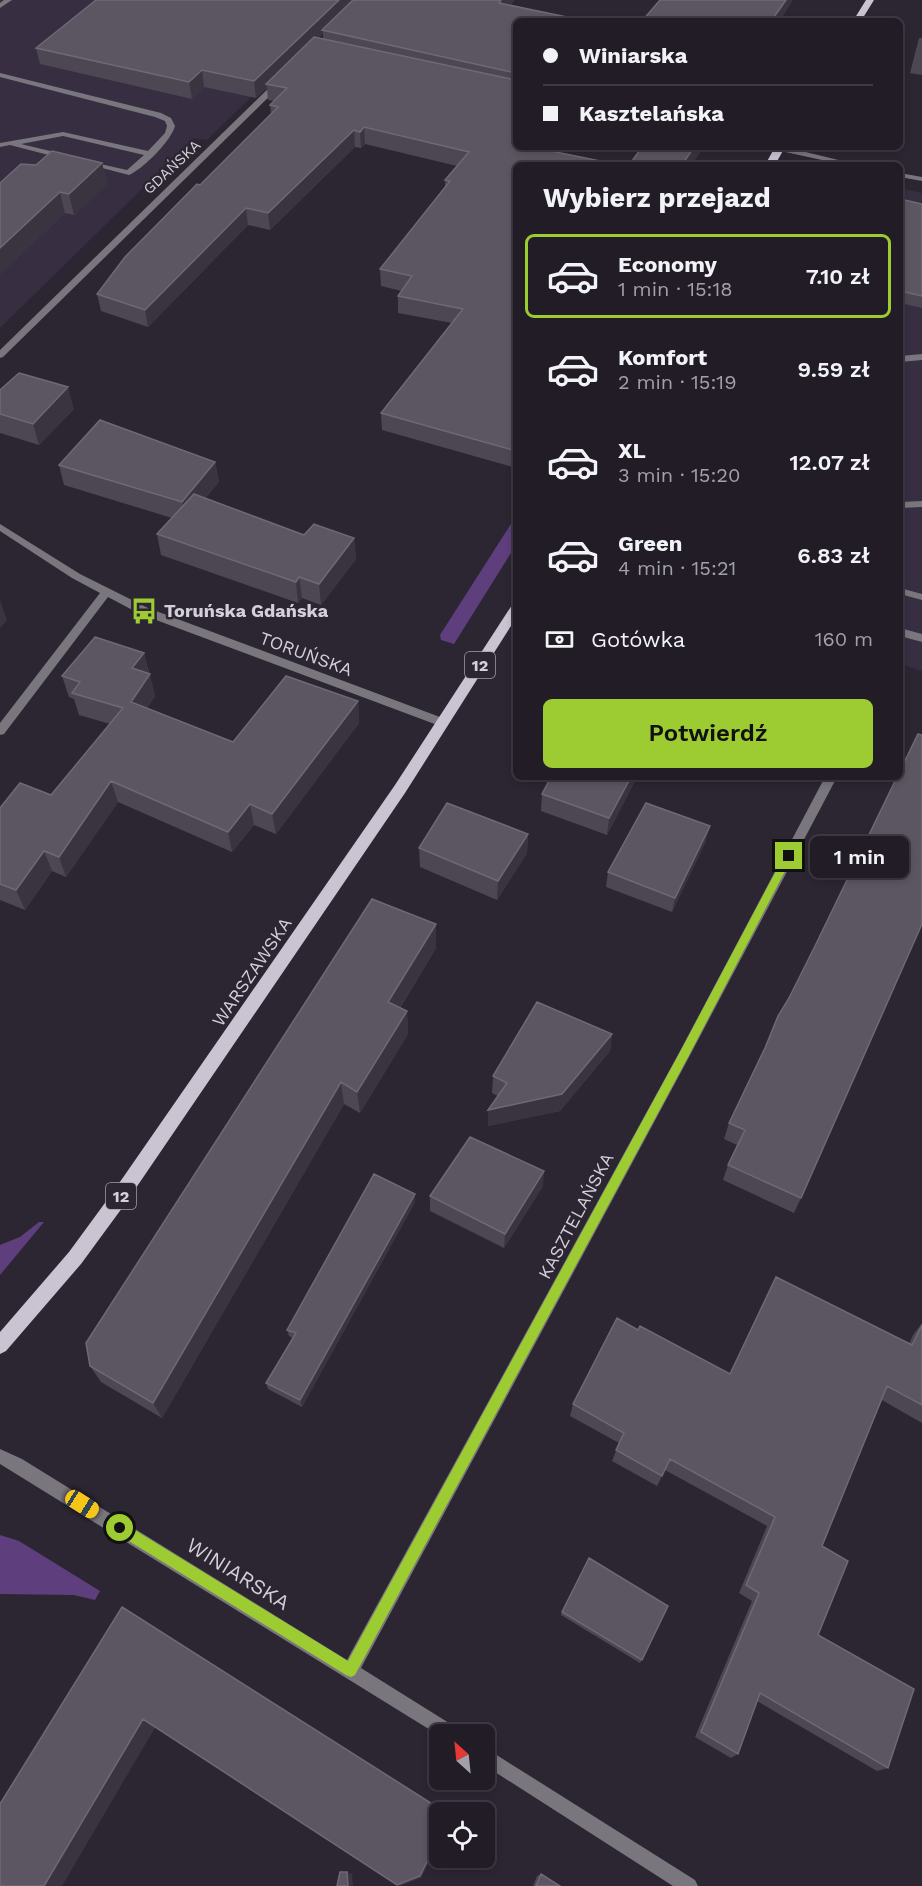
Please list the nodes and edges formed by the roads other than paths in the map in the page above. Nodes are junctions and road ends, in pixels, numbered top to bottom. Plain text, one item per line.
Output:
1 (9, 0) edge
2 (870, 0) edge
3 (0, 6) edge
4 (859, 18) edge
5 (289, 73) edge
6 (0, 75) edge
7 (13, 144) junction
8 (0, 146) edge
9 (791, 150) edge
10 (150, 154) junction
11 (71, 159) edge
12 (83, 162) edge
13 (842, 162) edge
14 (903, 176) edge
15 (922, 179) edge
16 (0, 355) edge
17 (922, 357) edge
18 (903, 359) edge
19 (922, 504) edge
20 (903, 505) edge
21 (0, 527) edge
22 (922, 589) edge
23 (903, 592) edge
24 (105, 593) junction
25 (922, 597) edge
26 (513, 613) edge
27 (903, 633) edge
28 (922, 638) edge
29 (444, 723) junction
30 (0, 730) edge
31 (829, 780) edge
32 (0, 1345) edge
33 (0, 1456) edge
34 (351, 1670) junction
35 (435, 1724) edge
36 (495, 1762) edge
37 (690, 1886) edge

1 - 3 street
2 - 4 main road
5 - 16 street, GDAŃSKA
6 - 10 street
7 - 8 street
7 - 10 street
7 - 11 street
9 - 13 street
10 - 12 street
14 - 15 street
17 - 18 street
19 - 20 street
21 - 24 street, TORUŃSKA
22 - 23 street
23 - 25 street
24 - 29 street, TORUŃSKA
24 - 30 street
26 - 29 main road, WARSZAWSKA / 12
27 - 28 street
29 - 32 main road, WARSZAWSKA / 12
31 - 34 street, KASZTELAŃSKA
33 - 34 street, WINIARSKA
34 - 35 street, WINIARSKA
36 - 37 street

